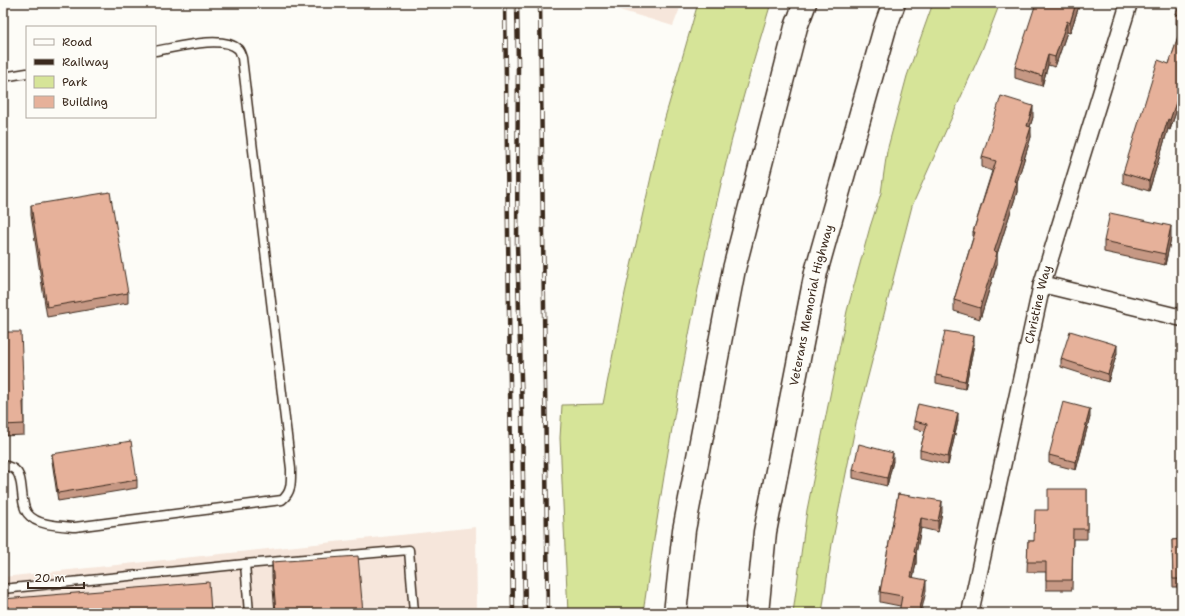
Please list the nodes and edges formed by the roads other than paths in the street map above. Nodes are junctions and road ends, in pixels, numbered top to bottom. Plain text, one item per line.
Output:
1 (804, 3) edge
2 (894, 3) edge
3 (898, 3) edge
4 (1130, 3) edge
5 (885, 28) junction
6 (156, 51) edge
7 (26, 73) edge
8 (3, 77) edge
9 (1042, 284) junction
10 (1182, 318) edge
11 (3, 465) edge
12 (245, 564) junction
13 (3, 589) edge
14 (249, 613) edge
15 (414, 613) edge
16 (676, 613) edge
17 (757, 613) edge
18 (970, 613) edge

1 - 16 highway
2 - 5 highway, Veterans Memorial Highway
3 - 5 highway
4 - 9 street, Christine Way
5 - 17 highway, Veterans Memorial Highway
6 - 11 lane
7 - 8 lane
9 - 10 street
9 - 18 street, Christine Way
12 - 13 lane
12 - 14 lane
12 - 15 lane

